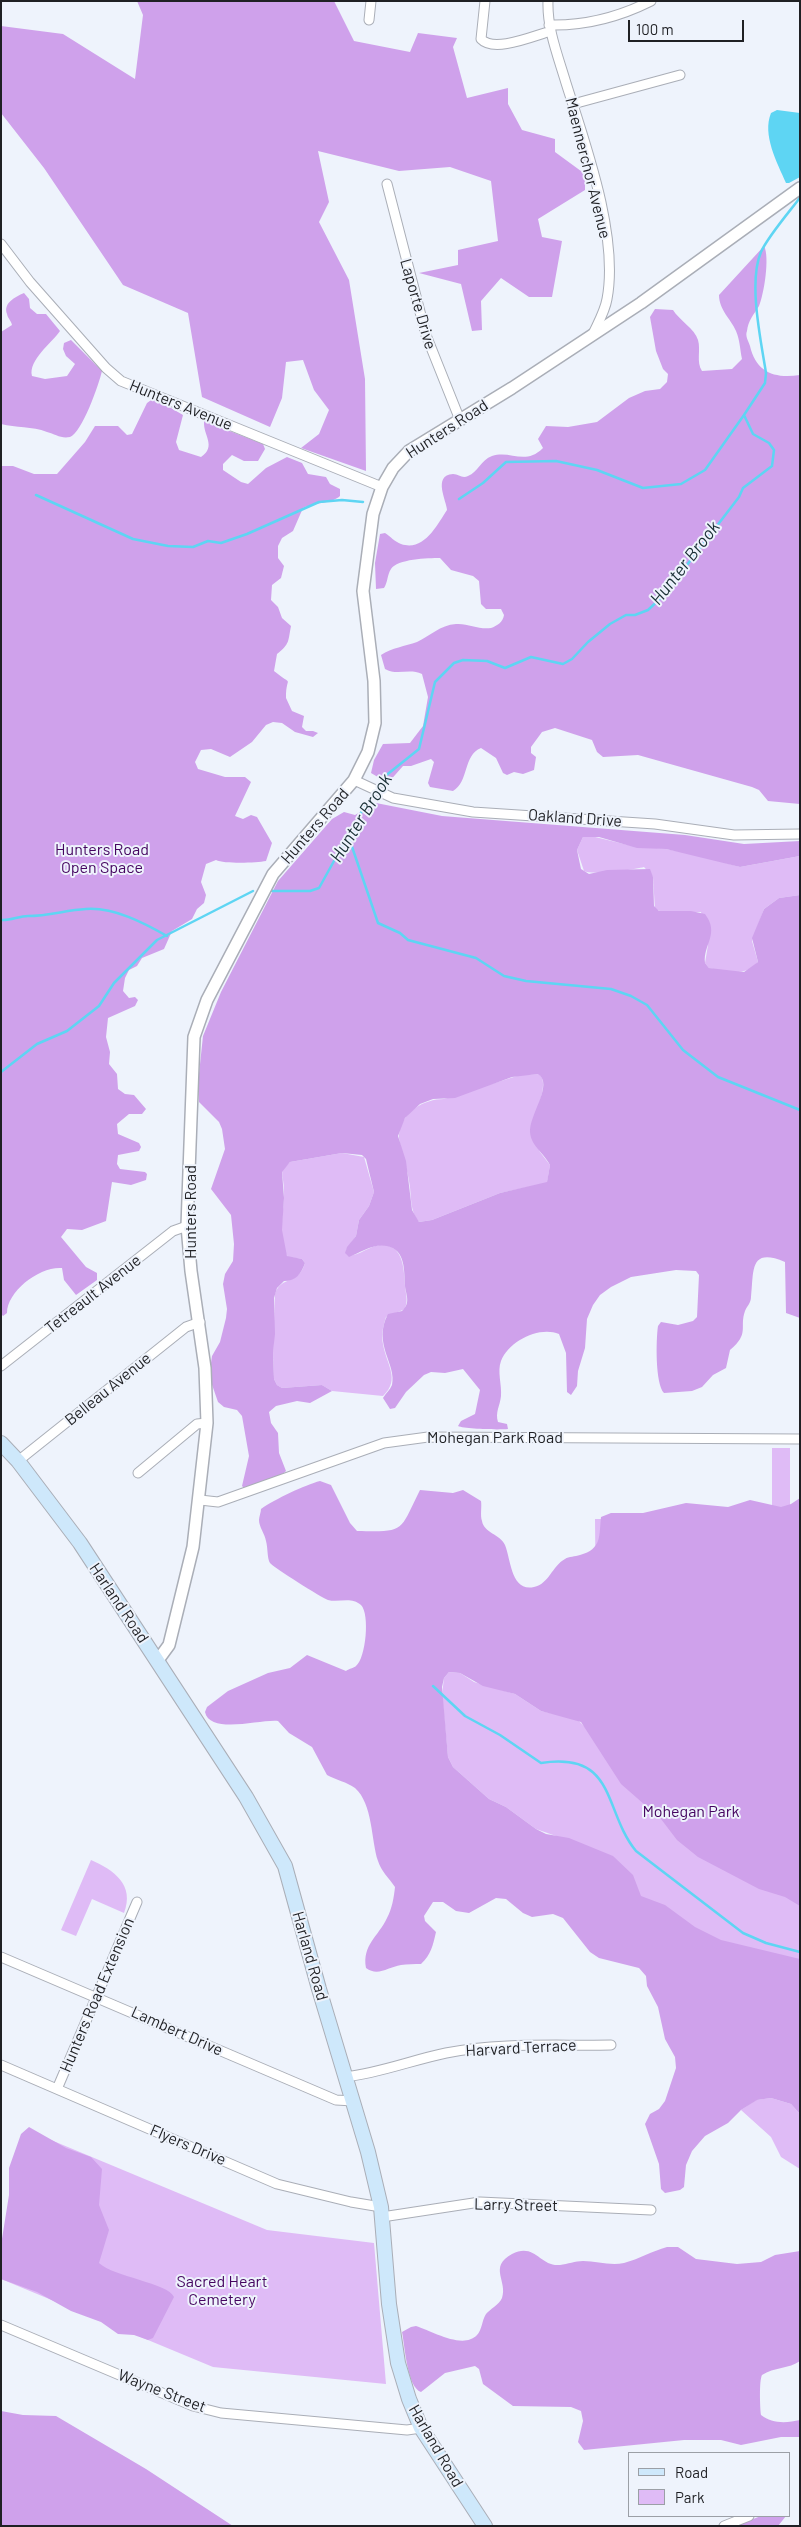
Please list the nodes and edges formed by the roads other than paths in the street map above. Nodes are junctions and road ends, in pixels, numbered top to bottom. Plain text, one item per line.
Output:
1 (371, 1) edge
2 (484, 1) edge
3 (548, 1) edge
4 (651, 1) edge
5 (369, 20) dead end
6 (550, 28) junction
7 (680, 75) dead end
8 (573, 104) junction
9 (387, 184) dead end
10 (797, 190) edge
11 (1, 244) edge
12 (593, 334) junction
13 (460, 420) junction
14 (382, 486) junction
15 (354, 780) junction
16 (800, 834) edge
17 (187, 1226) junction
18 (200, 1322) junction
19 (1, 1366) edge
20 (207, 1422) junction
21 (800, 1439) edge
22 (1, 1443) edge
23 (18, 1461) junction
24 (138, 1473) dead end
25 (200, 1500) junction
26 (158, 1660) junction
27 (137, 1902) dead end
28 (1, 1957) edge
29 (96, 1996) junction
30 (611, 2045) dead end
31 (1, 2065) edge
32 (346, 2077) junction
33 (57, 2088) junction
34 (353, 2101) junction
35 (651, 2210) dead end
36 (381, 2212) junction
37 (1, 2325) edge
38 (421, 2428) junction
39 (746, 2517) edge
40 (485, 2526) edge
41 (724, 2526) edge

1 - 5 street
2 - 6 street
3 - 6 street, Maennerchor Avenue
4 - 6 street
6 - 8 street, Maennerchor Avenue
7 - 8 street
8 - 12 street, Maennerchor Avenue
9 - 13 street, Laporte Drive
10 - 12 street, Hunters Road
11 - 14 street, Hunters Avenue
12 - 13 street, Hunters Road
13 - 14 street, Hunters Road
14 - 15 street, Hunters Road
15 - 16 street, Oakland Drive
15 - 17 street, Hunters Road
17 - 18 street, Hunters Road
17 - 19 street, Tetreault Avenue
18 - 20 street, Hunters Road
18 - 23 street, Belleau Avenue
20 - 24 street
20 - 25 street, Hunters Road
21 - 25 street, Mohegan Park Road
22 - 23 main road, Harland Road
23 - 26 main road, Harland Road
25 - 26 street, Hunters Road
26 - 32 main road, Harland Road
27 - 29 street, Hunters Road Extension
28 - 29 street, Lambert Drive
29 - 33 street, Hunters Road Extension
29 - 34 street, Lambert Drive
30 - 32 street, Harvard Terrace
31 - 33 street, Flyers Drive
32 - 34 main road, Harland Road
33 - 36 street, Flyers Drive
34 - 36 main road, Harland Road
35 - 36 street, Larry Street
36 - 38 main road, Harland Road
37 - 38 street, Wayne Street
38 - 40 main road, Harland Road
39 - 41 street

